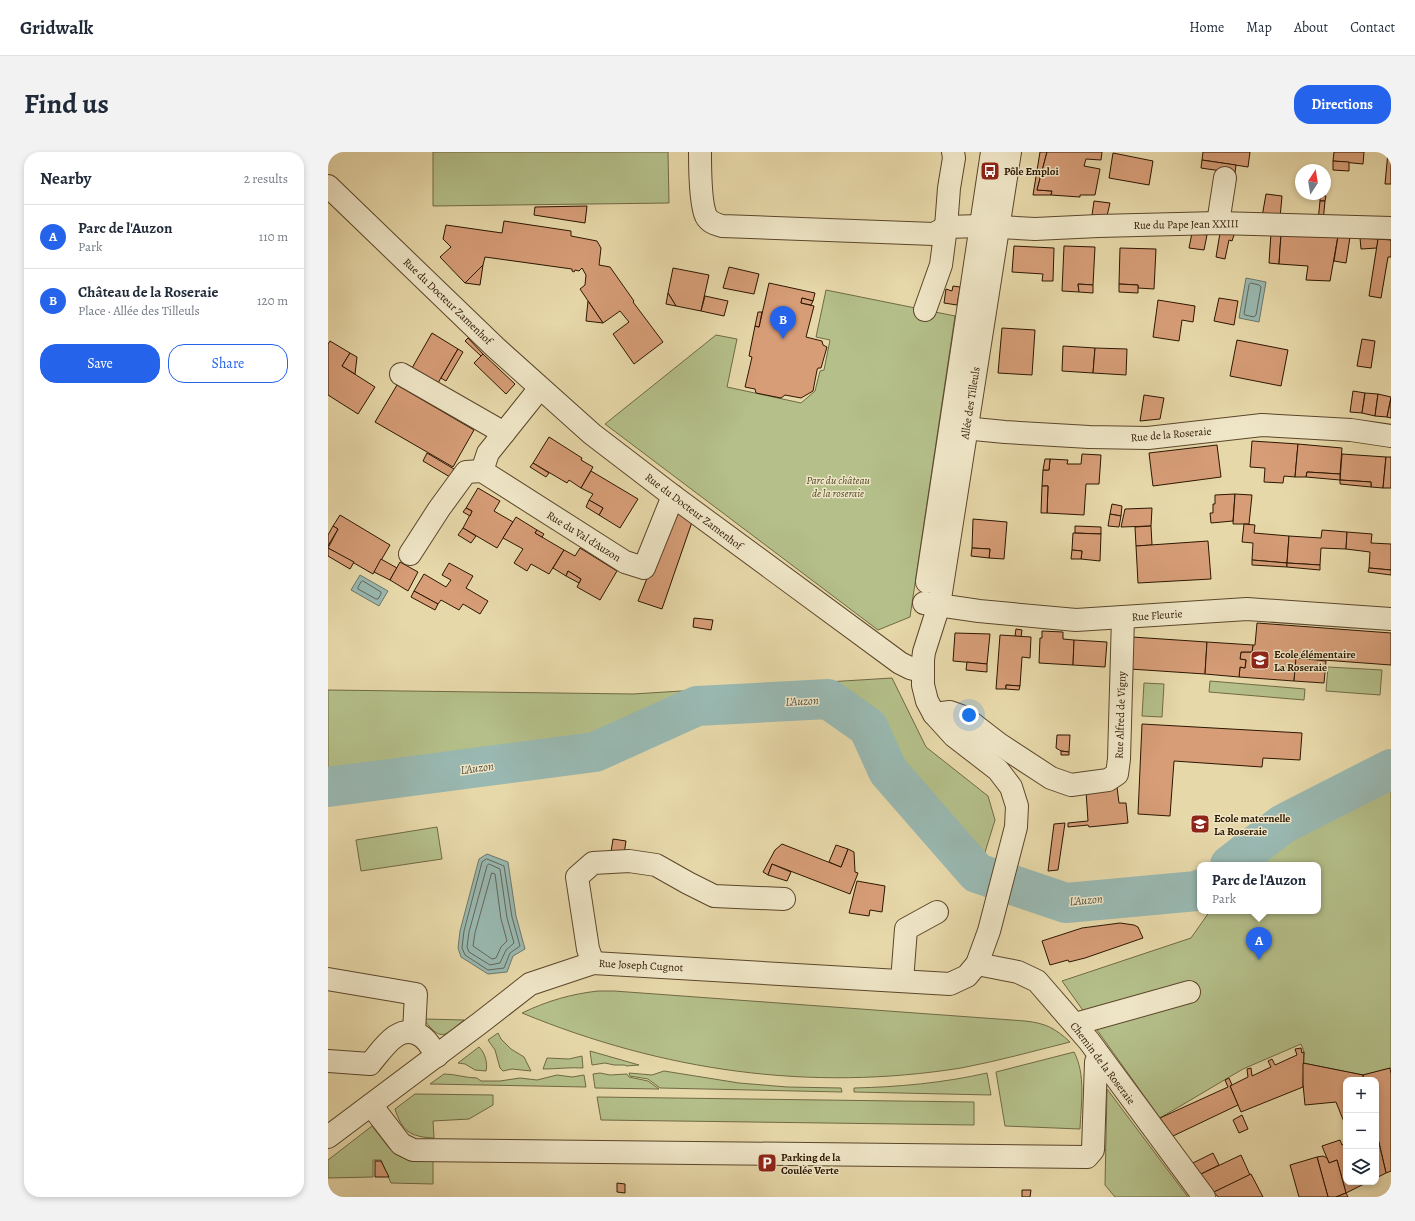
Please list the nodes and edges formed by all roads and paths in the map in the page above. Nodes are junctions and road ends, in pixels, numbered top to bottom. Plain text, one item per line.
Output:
1 (700, 152) edge
2 (953, 152) edge
3 (992, 152) edge
4 (1010, 152) edge
5 (1225, 178) dead end
6 (328, 186) edge
7 (1218, 223) junction
8 (989, 226) junction
9 (946, 227) junction
10 (1391, 228) edge
11 (925, 310) dead end
12 (401, 374) dead end
13 (540, 388) junction
14 (958, 426) junction
15 (504, 432) junction
16 (1391, 436) edge
17 (482, 471) junction
18 (673, 496) junction
19 (410, 554) dead end
20 (931, 604) junction
21 (1123, 617) junction
22 (1391, 619) edge
23 (923, 661) junction
24 (934, 714) junction
25 (784, 899) dead end
26 (937, 912) dead end
27 (593, 963) junction
28 (977, 964) junction
29 (328, 979) edge
30 (902, 981) junction
31 (1189, 992) dead end
32 (1074, 1024) junction
33 (414, 1032) junction
34 (1098, 1055) junction
35 (437, 1056) junction
36 (328, 1061) edge
37 (371, 1105) junction
38 (328, 1137) edge
39 (1204, 1197) edge

1 - 9 street, Rue du Pape Jean XXIII
2 - 9 street
3 - 8 street, Allée des Tilleuls
4 - 8 street, Allée des Tilleuls
5 - 7 street
6 - 13 street, Rue du Docteur Zamenhof
7 - 8 street, Rue du Pape Jean XXIII
7 - 10 street, Rue du Pape Jean XXIII
8 - 9 street, Rue du Pape Jean XXIII
8 - 14 street, Allée des Tilleuls
9 - 11 street
12 - 15 street
13 - 15 street
13 - 18 street, Rue du Docteur Zamenhof
14 - 16 street, Rue de la Roseraie
14 - 20 street, Allée des Tilleuls
15 - 17 street
17 - 18 street, Rue du Val d'Auzon
17 - 19 street
18 - 23 street, Rue du Docteur Zamenhof
20 - 21 street, Rue Fleurie
20 - 23 street, Allée des Tilleuls
21 - 22 street, Rue Fleurie
21 - 24 street, Rue Alfred de Vigny
23 - 24 street
24 - 28 street
25 - 27 street
26 - 30 street
27 - 30 street, Rue Joseph Cugnot
27 - 35 street, Rue Joseph Cugnot
28 - 30 street, Rue Joseph Cugnot
28 - 32 street, Chemin de la Roseraie
29 - 33 street
31 - 32 street
32 - 34 street, Chemin de la Roseraie
33 - 35 street
33 - 36 street
34 - 37 street
34 - 39 street, Chemin de la Roseraie
35 - 37 street, Rue Joseph Cugnot
37 - 38 street, Rue Joseph Cugnot

